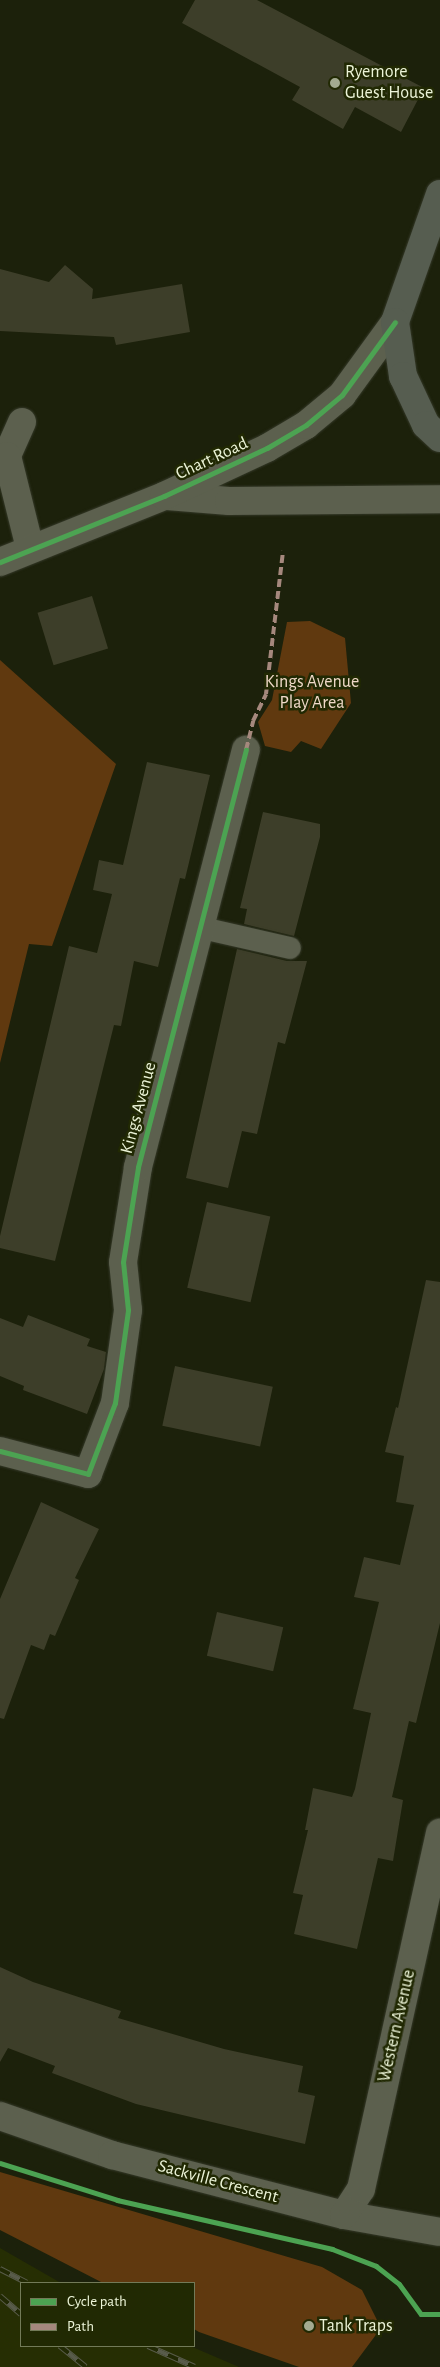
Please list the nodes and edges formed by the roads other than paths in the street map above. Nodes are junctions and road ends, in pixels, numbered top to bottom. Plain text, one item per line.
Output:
1 (440, 194) edge
2 (395, 322) junction
3 (22, 422) dead end
4 (440, 438) edge
5 (164, 496) junction
6 (440, 499) edge
7 (30, 548) junction
8 (0, 562) edge
9 (246, 750) dead end
10 (202, 928) junction
11 (290, 948) dead end
12 (0, 1451) edge
13 (440, 1833) edge
14 (0, 2116) edge
15 (344, 2215) junction
16 (440, 2232) edge

1 - 2 main road
2 - 4 main road
2 - 5 street, Chart Road
3 - 7 street
5 - 6 street, Chart Road
5 - 7 street, Chart Road
7 - 8 street, Chart Road
9 - 10 street, Kings Avenue
10 - 11 lane
10 - 12 street, Kings Avenue
13 - 15 street, Western Avenue
14 - 15 street, Sackville Crescent
15 - 16 street, Sackville Crescent

